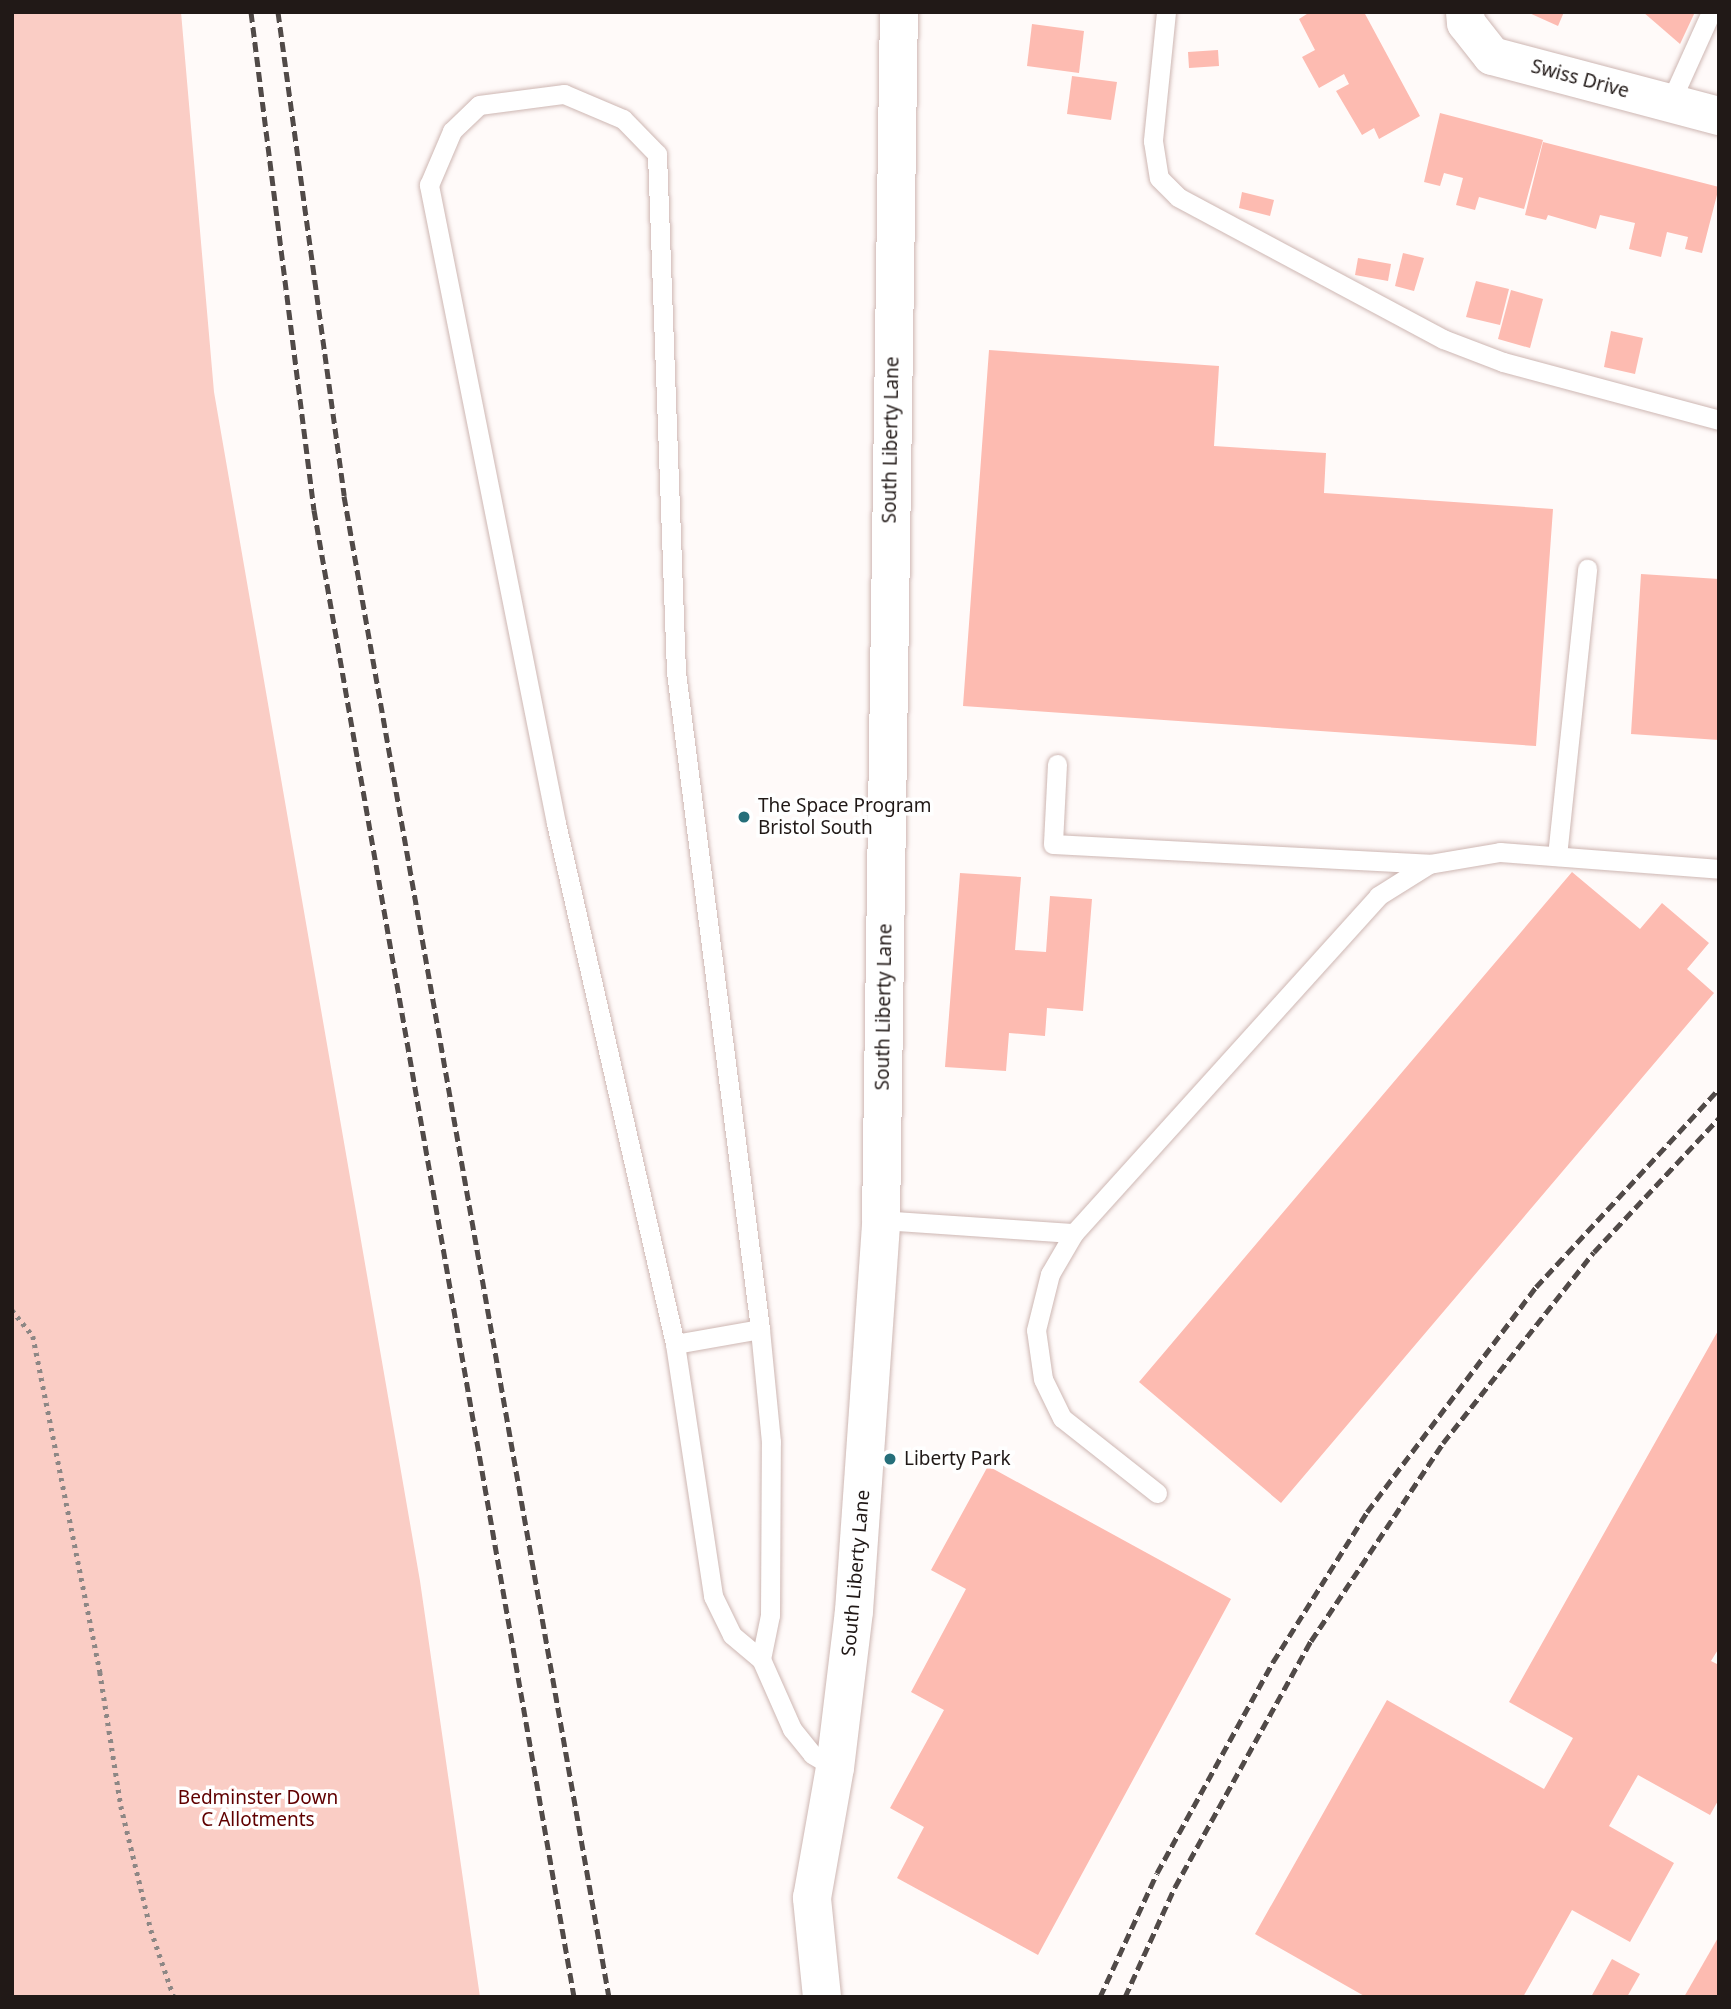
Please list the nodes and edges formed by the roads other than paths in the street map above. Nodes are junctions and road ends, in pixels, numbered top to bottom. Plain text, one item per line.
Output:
1 (899, 12) edge
2 (1166, 12) edge
3 (1465, 12) edge
4 (1711, 12) edge
5 (1670, 103) junction
6 (1719, 117) edge
7 (1719, 419) edge
8 (1587, 569) dead end
9 (1057, 764) dead end
10 (1557, 856) junction
11 (1429, 864) junction
12 (1719, 869) edge
13 (881, 1220) junction
14 (1074, 1233) junction
15 (760, 1329) junction
16 (675, 1344) junction
17 (1157, 1493) dead end
18 (761, 1659) junction
19 (835, 1768) junction
20 (822, 1997) edge

1 - 13 street, South Liberty Lane
2 - 7 lane
3 - 5 street, Swiss Drive
4 - 5 lane
5 - 6 street, Swiss Drive
8 - 10 lane
9 - 11 lane
10 - 11 lane
10 - 12 lane
11 - 14 lane
13 - 14 lane
13 - 19 street, South Liberty Lane
14 - 17 lane
15 - 16 lane
15 - 16 lane
15 - 18 lane
16 - 18 lane
18 - 19 lane
19 - 20 street, South Liberty Lane

